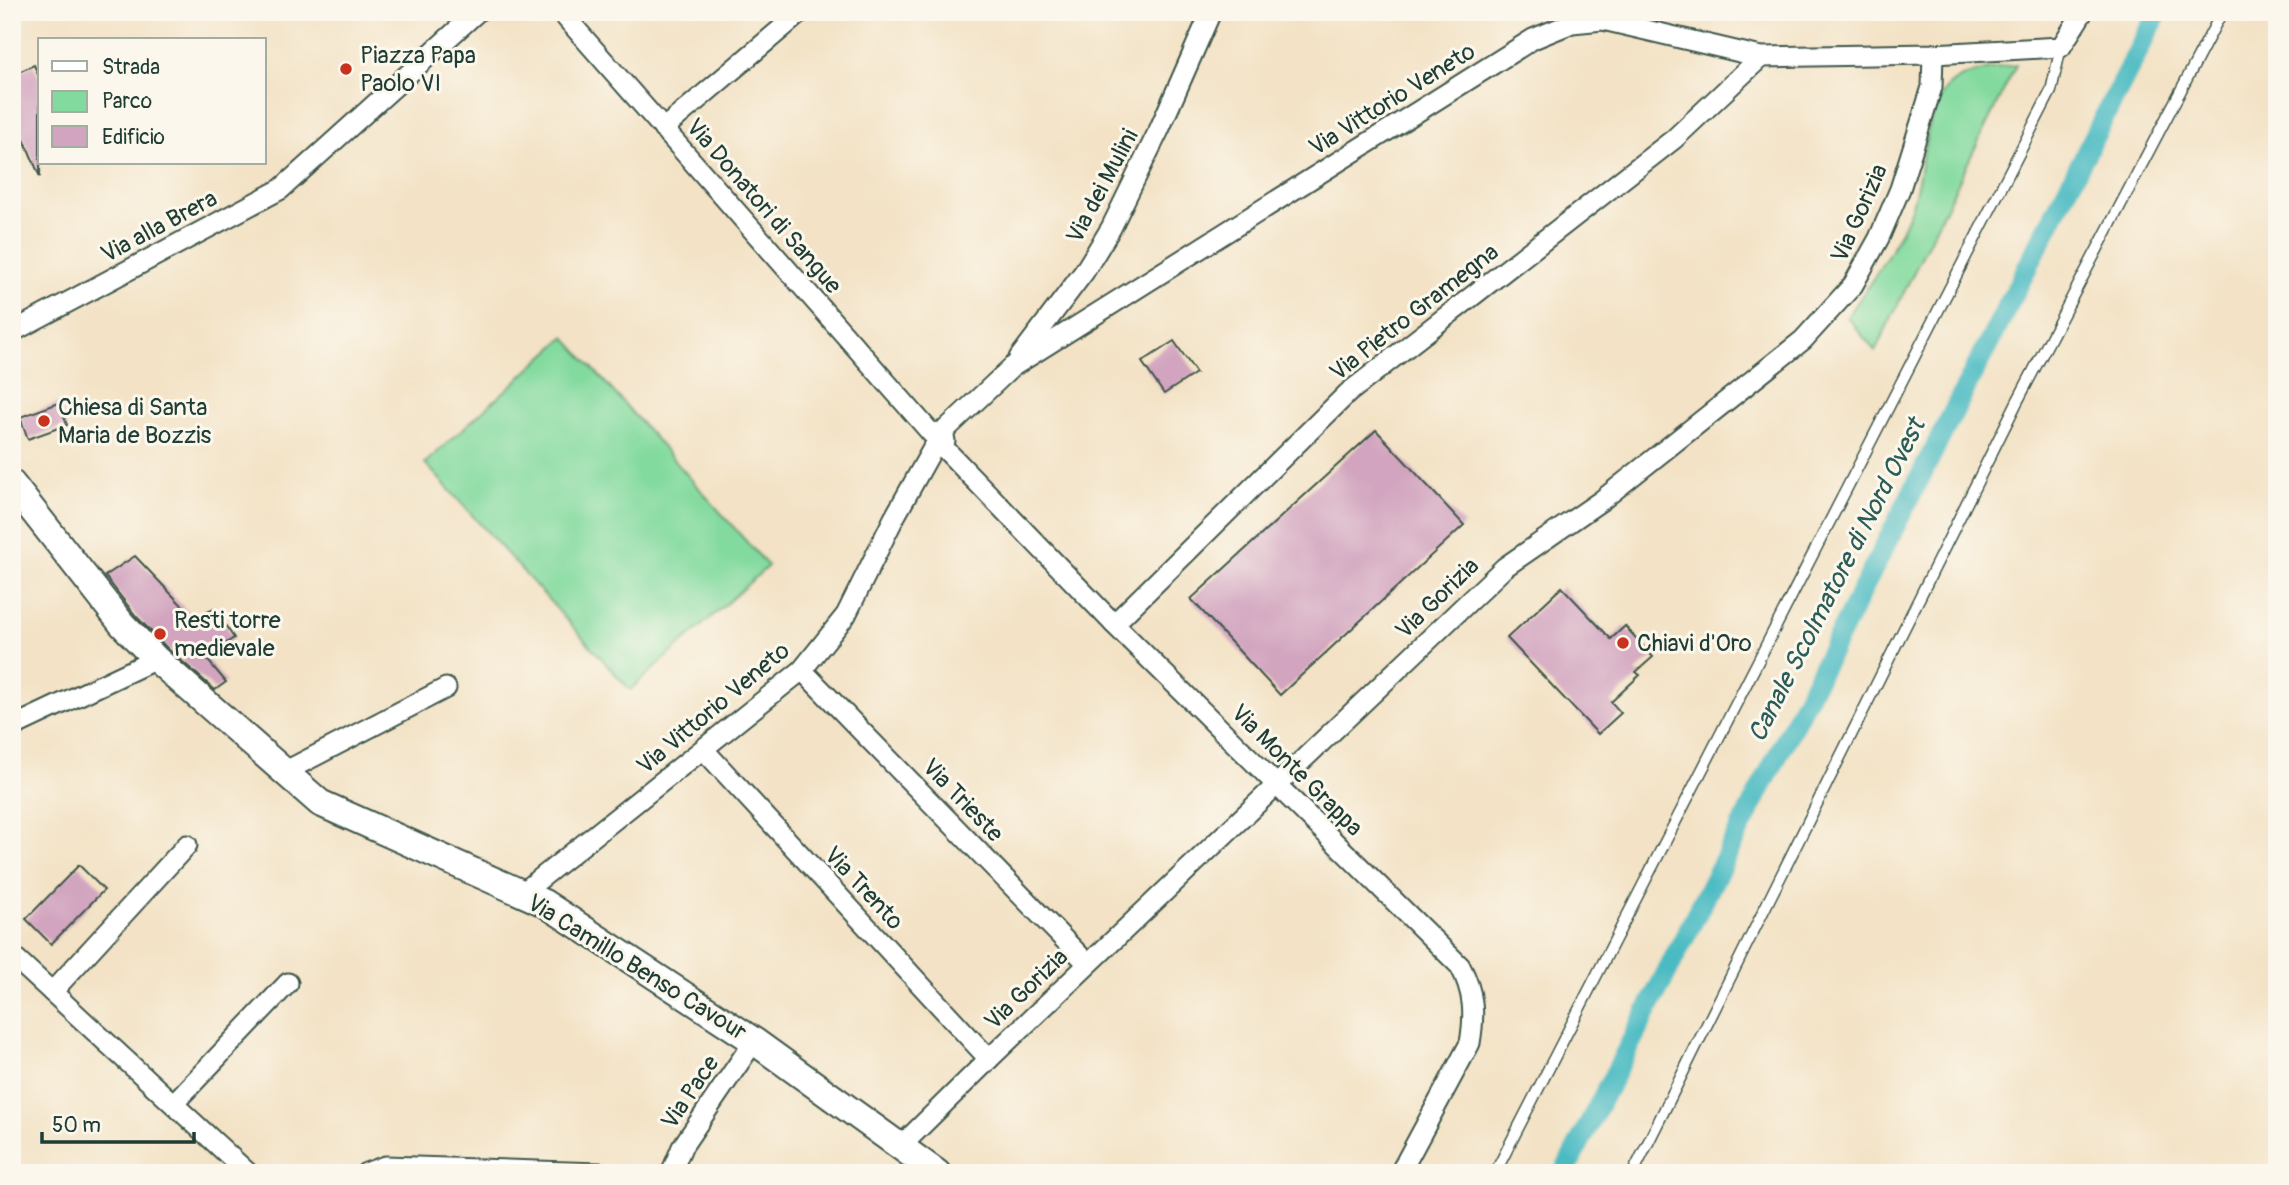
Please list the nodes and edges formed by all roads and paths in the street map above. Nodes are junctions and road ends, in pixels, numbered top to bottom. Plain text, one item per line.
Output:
1 (477, 12) edge
2 (561, 12) edge
3 (801, 12) edge
4 (1211, 12) edge
5 (2083, 12) edge
6 (2222, 12) edge
7 (2061, 47) junction
8 (1933, 54) junction
9 (1761, 57) junction
10 (663, 129) junction
11 (12, 332) edge
12 (1012, 367) junction
13 (937, 440) junction
14 (12, 484) edge
15 (1114, 624) junction
16 (156, 659) junction
17 (802, 670) junction
18 (446, 688) dead end
19 (12, 727) edge
20 (704, 750) junction
21 (284, 772) junction
22 (1277, 785) junction
23 (187, 845) dead end
24 (521, 894) junction
25 (12, 956) edge
26 (1088, 964) junction
27 (288, 983) dead end
28 (52, 992) junction
29 (754, 1041) junction
30 (989, 1059) junction
31 (174, 1103) junction
32 (901, 1146) junction
33 (248, 1173) edge
34 (366, 1173) edge
35 (600, 1173) edge
36 (671, 1173) edge
37 (937, 1173) edge
38 (1400, 1173) edge
39 (1496, 1173) edge
40 (1633, 1173) edge

1 - 11 street, Via alla Brera
2 - 10 street, Via Donatori di Sangue
3 - 10 street
4 - 12 street, Via dei Mulini
5 - 7 street
6 - 40 lane
7 - 8 street, Via Vittorio Veneto
7 - 39 lane
8 - 9 street, Via Vittorio Veneto
8 - 22 street, Via Gorizia
9 - 12 street, Via Vittorio Veneto
9 - 15 street, Via Pietro Gramegna
10 - 13 street, Via Donatori di Sangue
12 - 13 street, Via Vittorio Veneto
13 - 15 street, Via Monte Grappa
13 - 17 street, Via Vittorio Veneto
14 - 16 street, Via Camillo Benso Cavour
15 - 22 street, Via Monte Grappa
16 - 19 street
16 - 21 street, Via Camillo Benso Cavour
17 - 20 street, Via Vittorio Veneto
17 - 26 street, Via Trieste
18 - 21 street
20 - 24 street, Via Vittorio Veneto
20 - 30 street, Via Trento
21 - 24 street, Via Camillo Benso Cavour
22 - 26 street, Via Gorizia
22 - 38 street, Via Monte Grappa
23 - 28 street
24 - 29 street, Via Camillo Benso Cavour
25 - 28 street
26 - 30 street, Via Gorizia
27 - 31 street
28 - 31 street
29 - 32 street, Via Camillo Benso Cavour
29 - 36 street, Via Pace
30 - 32 street, Via Gorizia
31 - 33 street
32 - 37 street, Via Camillo Benso Cavour
34 - 35 street

